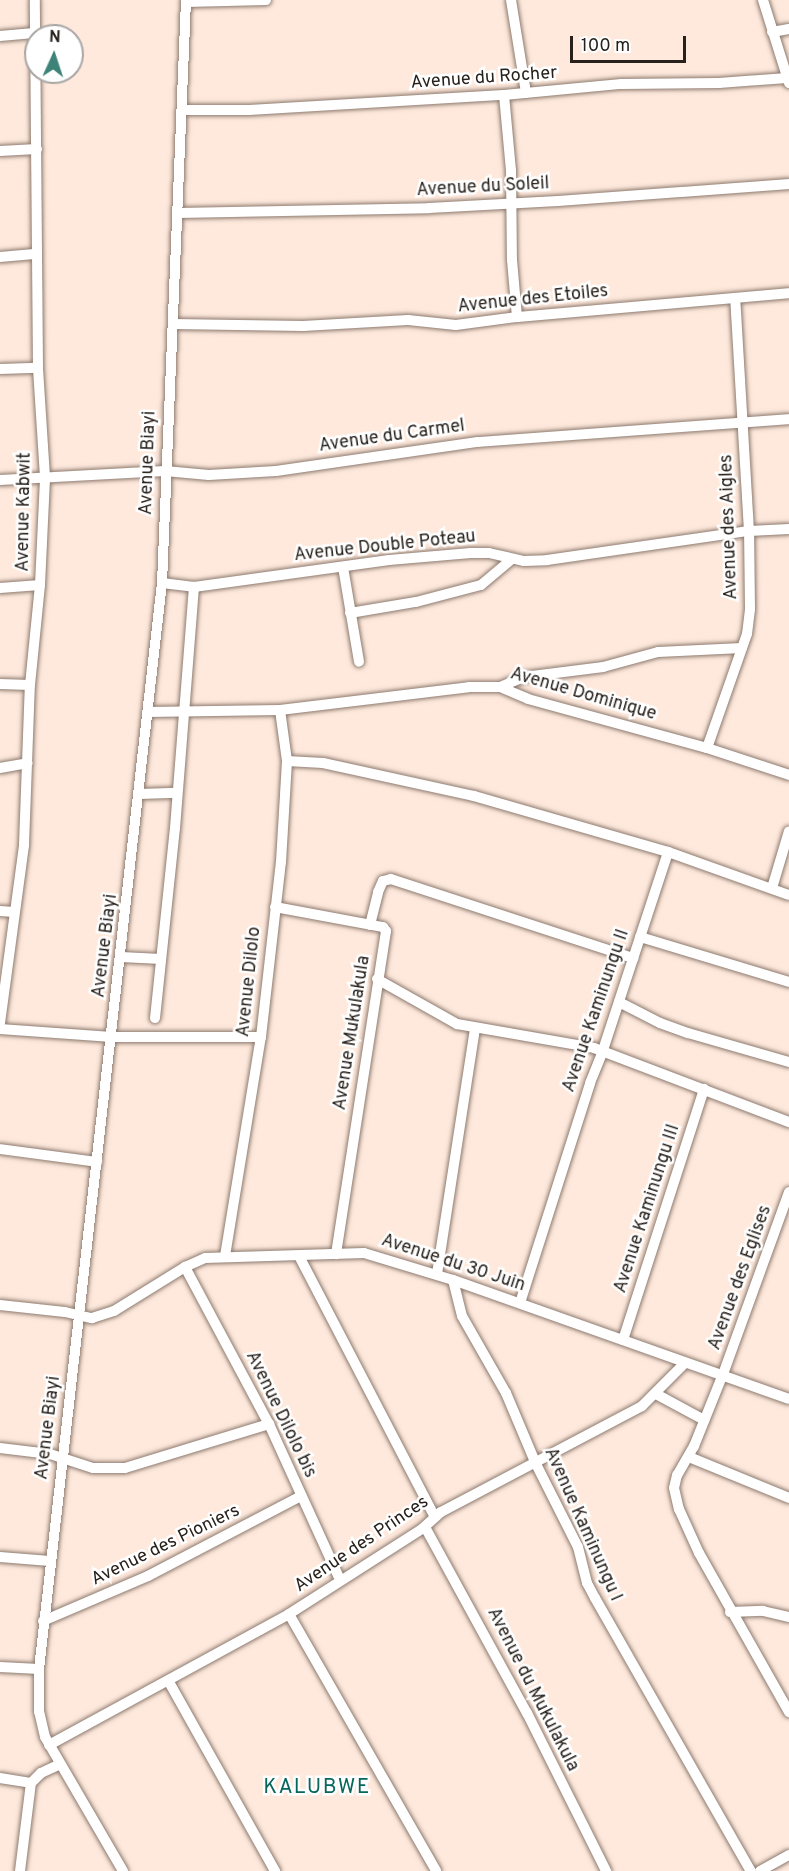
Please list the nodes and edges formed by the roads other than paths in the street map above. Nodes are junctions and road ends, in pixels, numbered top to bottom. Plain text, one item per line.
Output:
1 (35, 0) edge
2 (266, 0) edge
3 (511, 0) edge
4 (763, 0) edge
5 (186, 1) edge
6 (34, 24) edge
7 (789, 30) edge
8 (772, 32) junction
9 (24, 34) edge
10 (0, 36) edge
11 (788, 80) edge
12 (35, 84) edge
13 (526, 93) junction
14 (504, 95) junction
15 (183, 110) junction
16 (37, 149) junction
17 (0, 151) edge
18 (789, 184) edge
19 (511, 204) junction
20 (178, 213) junction
21 (37, 254) junction
22 (0, 257) edge
23 (789, 293) edge
24 (735, 298) junction
25 (517, 316) junction
26 (173, 324) junction
27 (38, 368) junction
28 (0, 369) edge
29 (789, 419) edge
30 (742, 421) junction
31 (165, 471) junction
32 (45, 477) junction
33 (0, 480) edge
34 (789, 529) edge
35 (749, 531) junction
36 (512, 559) junction
37 (343, 567) junction
38 (162, 583) junction
39 (40, 585) junction
40 (194, 587) junction
41 (0, 588) edge
42 (351, 613) junction
43 (742, 648) junction
44 (359, 662) dead end
45 (0, 684) edge
46 (30, 685) junction
47 (500, 687) junction
48 (280, 710) junction
49 (148, 712) junction
50 (182, 713) junction
51 (708, 748) junction
52 (287, 761) junction
53 (28, 763) junction
54 (0, 768) edge
55 (789, 775) edge
56 (140, 794) junction
57 (177, 794) junction
58 (789, 831) edge
59 (668, 852) junction
60 (772, 888) junction
61 (789, 895) edge
62 (275, 907) junction
63 (0, 911) edge
64 (14, 912) junction
65 (370, 925) junction
66 (640, 937) junction
67 (121, 957) junction
68 (633, 958) junction
69 (161, 959) junction
70 (377, 980) junction
71 (789, 982) edge
72 (619, 1002) junction
73 (155, 1018) dead end
74 (0, 1023) edge
75 (474, 1028) junction
76 (0, 1029) edge
77 (112, 1037) junction
78 (261, 1037) junction
79 (603, 1050) junction
80 (789, 1062) edge
81 (704, 1089) junction
82 (789, 1122) edge
83 (0, 1149) edge
84 (97, 1162) junction
85 (789, 1192) edge
86 (336, 1254) junction
87 (225, 1256) junction
88 (299, 1256) junction
89 (185, 1267) junction
90 (437, 1274) junction
91 (453, 1280) junction
92 (520, 1304) junction
93 (0, 1305) edge
94 (80, 1317) junction
95 (623, 1340) junction
96 (685, 1363) junction
97 (723, 1374) junction
98 (656, 1394) junction
99 (789, 1399) edge
100 (705, 1420) junction
101 (269, 1425) junction
102 (0, 1448) edge
103 (61, 1457) junction
104 (689, 1457) junction
105 (536, 1464) junction
106 (302, 1496) junction
107 (789, 1498) edge
108 (435, 1517) junction
109 (425, 1527) junction
110 (0, 1557) edge
111 (50, 1561) junction
112 (340, 1580) junction
113 (730, 1612) junction
114 (289, 1614) junction
115 (789, 1617) edge
116 (43, 1621) junction
117 (0, 1667) edge
118 (39, 1670) junction
119 (169, 1682) junction
120 (789, 1713) edge
121 (49, 1745) junction
122 (60, 1764) junction
123 (0, 1778) edge
124 (31, 1783) junction
125 (114, 1854) junction
126 (789, 1855) edge
127 (20, 1871) edge
128 (112, 1871) edge
129 (123, 1871) edge
130 (275, 1871) edge
131 (436, 1871) edge
132 (606, 1871) edge
133 (752, 1871) edge
134 (760, 1871) edge

1 - 6 street, Avenue Kabwit
2 - 5 street
3 - 13 street
4 - 8 street
5 - 15 street, Avenue Biayi
7 - 8 street
8 - 11 street
9 - 10 street
11 - 13 street, Avenue du Rocher
12 - 16 street, Avenue Kabwit
13 - 14 street, Avenue du Rocher
14 - 15 street, Avenue du Rocher
14 - 19 street
15 - 20 street, Avenue Biayi
16 - 17 street
16 - 21 street, Avenue Kabwit
18 - 19 street, Avenue du Soleil
19 - 20 street, Avenue du Soleil
19 - 25 street
20 - 26 street, Avenue Biayi
21 - 22 street
21 - 27 street, Avenue Kabwit
23 - 24 street, Avenue des Etoiles
24 - 25 street, Avenue des Etoiles
24 - 30 street, Avenue des Aigles
25 - 26 street, Avenue des Etoiles
26 - 31 street, Avenue Biayi
27 - 28 street
27 - 32 street, Avenue Kabwit
29 - 30 street, Avenue du Carmel
30 - 31 street, Avenue du Carmel
30 - 35 street, Avenue des Aigles
31 - 32 street, Avenue du Carmel
31 - 38 street, Avenue Biayi
32 - 33 street, Avenue du Carmel
32 - 39 street, Avenue Kabwit
34 - 35 street, Avenue Double Poteau
35 - 36 street, Avenue Double Poteau
35 - 43 street, Avenue des Aigles
36 - 37 street, Avenue Double Poteau
36 - 42 street
37 - 40 street, Avenue Double Poteau
37 - 42 street
38 - 40 street, Avenue Double Poteau
38 - 49 street, Avenue Biayi
39 - 41 street
39 - 46 street, Avenue Kabwit
40 - 50 street
42 - 44 street
43 - 47 street
43 - 51 street, Avenue des Aigles
45 - 46 street
46 - 53 street, Avenue Kabwit
47 - 48 street, Avenue Dominique
47 - 51 street, Avenue Dominique
48 - 50 street, Avenue Dominique
48 - 52 street, Avenue Dilolo
49 - 50 street, Avenue Dominique
49 - 56 street, Avenue Biayi
50 - 57 street
51 - 55 street, Avenue Dominique
52 - 59 street
52 - 62 street, Avenue Dilolo
53 - 54 street
53 - 64 street, Avenue Kabwit
56 - 57 street
56 - 67 street, Avenue Biayi
57 - 69 street
58 - 60 street
59 - 60 street
59 - 66 street, Avenue Kaminungu II
60 - 61 street
62 - 65 street
62 - 78 street, Avenue Dilolo
63 - 64 street
64 - 74 street, Avenue Kabwit
65 - 68 street
65 - 70 street, Avenue Mukulakula
66 - 68 street, Avenue Kaminungu II
66 - 71 street
67 - 69 street
67 - 77 street, Avenue Biayi
68 - 72 street, Avenue Kaminungu II
69 - 73 street
70 - 75 street
70 - 86 street, Avenue Mukulakula
72 - 79 street, Avenue Kaminungu II
72 - 80 street
75 - 79 street
75 - 90 street
76 - 77 street
77 - 78 street
77 - 84 street, Avenue Biayi
78 - 87 street, Avenue Dilolo
79 - 81 street
79 - 92 street, Avenue Kaminungu II
81 - 82 street
81 - 95 street, Avenue Kaminungu III
83 - 84 street
84 - 94 street, Avenue Biayi
85 - 97 street, Avenue des Eglises
86 - 88 street, Avenue du 30 Juin
86 - 90 street, Avenue du 30 Juin
87 - 88 street, Avenue du 30 Juin
87 - 89 street, Avenue du 30 Juin
88 - 108 street
89 - 94 street, Avenue du 30 Juin
89 - 101 street, Avenue Dilolo bis
90 - 91 street, Avenue du 30 Juin
91 - 92 street, Avenue du 30 Juin
91 - 105 street, Avenue Kaminungu I
92 - 95 street, Avenue du 30 Juin
93 - 94 street, Avenue du 30 Juin
94 - 103 street, Avenue Biayi
95 - 96 street, Avenue du 30 Juin
96 - 97 street, Avenue du 30 Juin
96 - 98 street, Avenue des Princes
97 - 99 street, Avenue du 30 Juin
97 - 100 street, Avenue des Eglises
98 - 100 street
98 - 105 street, Avenue des Princes
100 - 104 street, Avenue des Eglises
101 - 103 street
101 - 106 street, Avenue Dilolo bis
102 - 103 street
103 - 111 street, Avenue Biayi
104 - 107 street
104 - 113 street, Avenue des Eglises
105 - 108 street, Avenue des Princes
105 - 133 street, Avenue Kaminungu I
106 - 112 street, Avenue Dilolo bis
106 - 116 street, Avenue des Pioniers
108 - 109 street, Avenue des Princes
109 - 112 street, Avenue des Princes
109 - 132 street, Avenue du Mukulakula
110 - 111 street
111 - 116 street, Avenue Biayi
112 - 114 street, Avenue des Princes
113 - 115 street
113 - 120 street, Avenue des Eglises
114 - 119 street, Avenue des Princes
114 - 131 street
116 - 118 street, Avenue Biayi
117 - 118 street
118 - 121 street, Avenue Biayi
119 - 121 street, Avenue des Princes
119 - 130 street
121 - 122 street, Avenue Biayi
122 - 124 street
122 - 125 street, Avenue Biayi
123 - 124 street
124 - 127 street
125 - 128 street
125 - 129 street, Avenue Biayi
126 - 134 street

